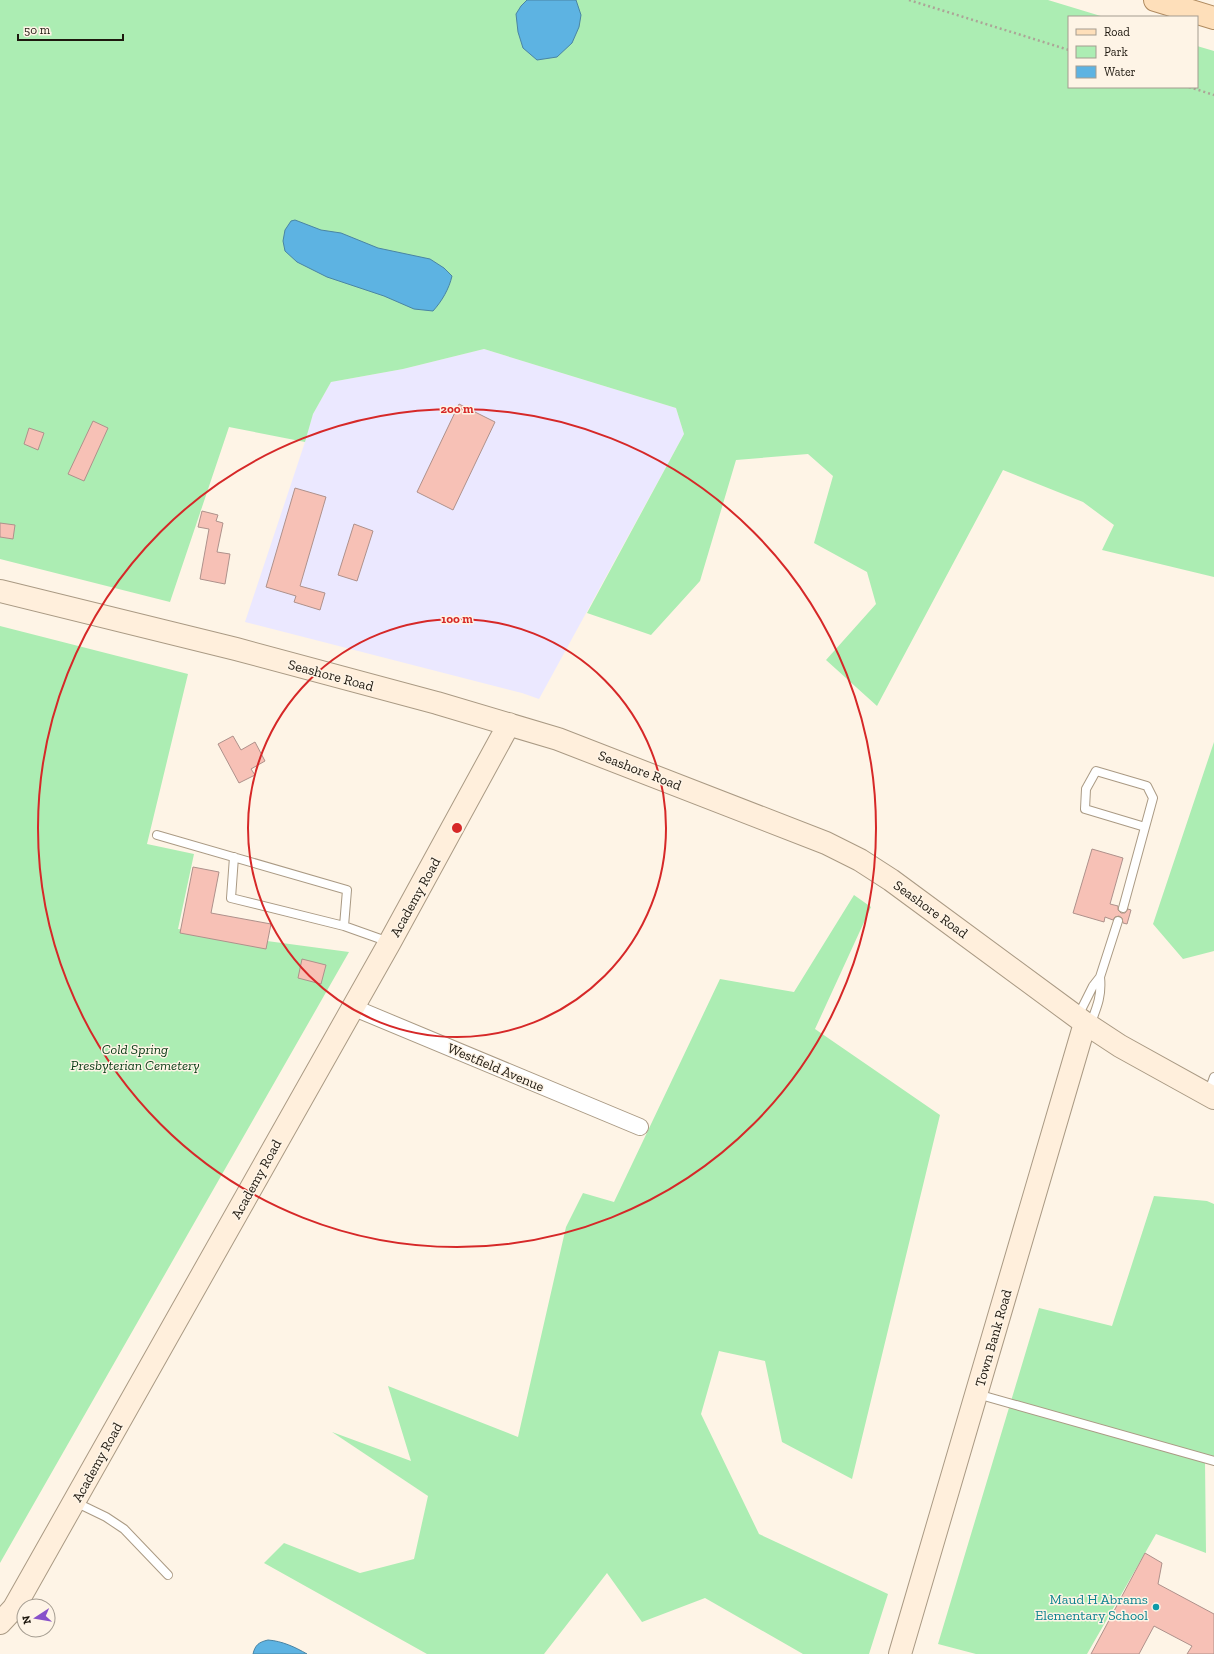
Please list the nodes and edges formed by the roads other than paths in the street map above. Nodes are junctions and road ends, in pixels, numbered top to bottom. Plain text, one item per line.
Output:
1 (1155, 0) edge
2 (1214, 18) edge
3 (0, 591) edge
4 (509, 724) junction
5 (1145, 827) junction
6 (156, 834) dead end
7 (234, 857) junction
8 (1123, 908) dead end
9 (1118, 921) dead end
10 (344, 926) junction
11 (390, 942) junction
12 (1100, 977) junction
13 (352, 1007) junction
14 (1084, 1022) junction
15 (1212, 1090) edge
16 (640, 1127) dead end
17 (977, 1394) junction
18 (1214, 1461) edge
19 (74, 1501) junction
20 (168, 1575) dead end
21 (7, 1616) edge
22 (0, 1633) edge
23 (900, 1654) edge

1 - 2 main road
3 - 4 street, Seashore Road
4 - 11 street, Academy Road
4 - 14 street, Seashore Road
5 - 5 lane
5 - 8 lane
6 - 7 lane
7 - 10 lane
7 - 10 lane
9 - 12 lane
10 - 11 lane
11 - 13 street, Academy Road
12 - 14 lane
12 - 14 lane
13 - 16 street, Westfield Avenue
13 - 19 street, Academy Road
14 - 15 street, Seashore Road
14 - 17 street, Town Bank Road
17 - 18 lane
17 - 23 street, Town Bank Road
19 - 20 lane
19 - 21 street, Academy Road
21 - 22 street, Academy Road

